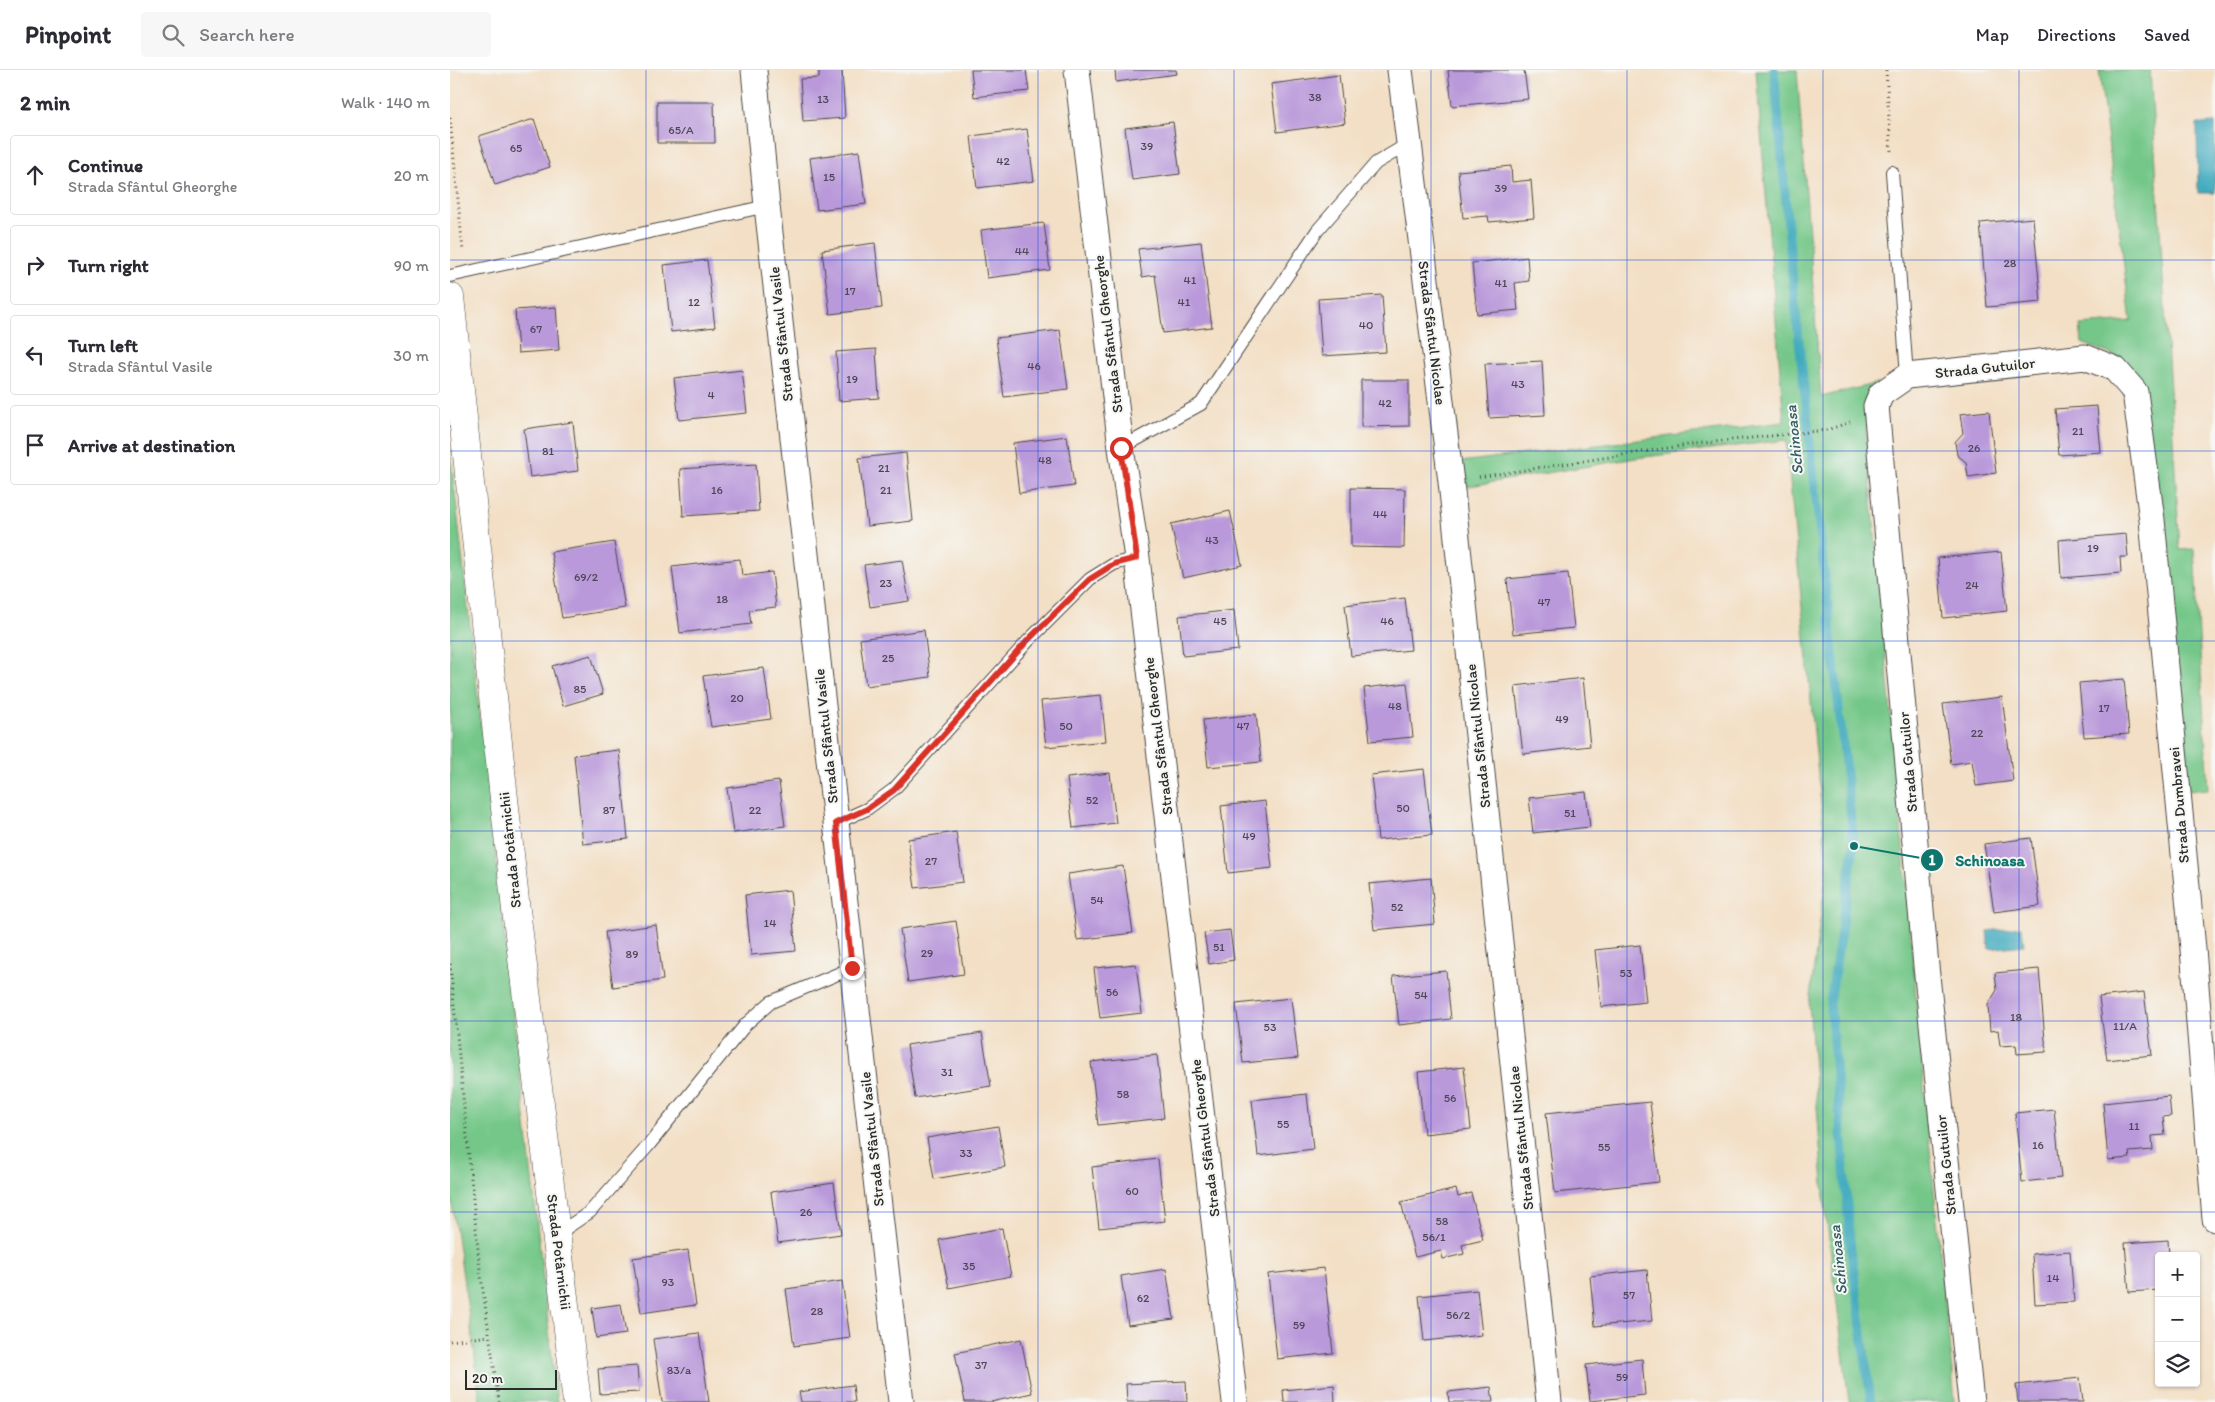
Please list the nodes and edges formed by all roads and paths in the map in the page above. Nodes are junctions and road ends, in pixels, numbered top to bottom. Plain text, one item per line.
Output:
1 (754, 70) edge
2 (1077, 70) edge
3 (1400, 70) edge
4 (1886, 70) edge
5 (1408, 144) junction
6 (1892, 172) joint
7 (767, 206) junction
8 (450, 276) edge
9 (450, 297) edge
10 (1907, 376) junction
11 (2135, 392) joint
12 (1827, 430) dead end
13 (1121, 448) junction
14 (1451, 482) junction
15 (1137, 558) junction
16 (836, 823) junction
17 (450, 964) edge
18 (852, 968) junction
19 (2215, 1219) edge
20 (556, 1235) junction
21 (489, 1336) junction
22 (450, 1341) edge
23 (499, 1402) edge
24 (577, 1402) edge
25 (901, 1402) edge
26 (1235, 1402) edge
27 (1549, 1402) edge
28 (1971, 1402) edge

1 - 7 street, Strada Sfântul Vasile
2 - 13 street, Strada Sfântul Gheorghe
3 - 5 street, Strada Sfântul Nicolae
4 - 6 path
5 - 13 lane
5 - 14 street, Strada Sfântul Nicolae
6 - 10 lane
7 - 8 lane
7 - 16 street, Strada Sfântul Vasile
9 - 20 street, Strada Potârnichii
10 - 11 street, Strada Gutuilor
10 - 28 street, Strada Gutuilor
11 - 19 street, Strada Dumbravei
12 - 14 path
13 - 15 street, Strada Sfântul Gheorghe
14 - 27 street, Strada Sfântul Nicolae
15 - 16 lane
15 - 26 street, Strada Sfântul Gheorghe
16 - 18 street, Strada Sfântul Vasile
17 - 21 path
18 - 20 lane
18 - 25 street, Strada Sfântul Vasile
20 - 24 street, Strada Potârnichii
21 - 22 path
21 - 23 path

